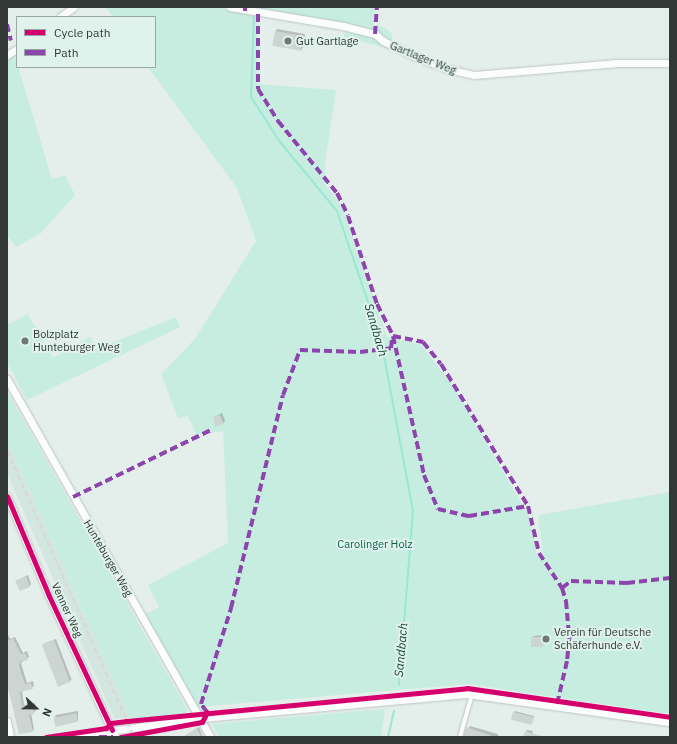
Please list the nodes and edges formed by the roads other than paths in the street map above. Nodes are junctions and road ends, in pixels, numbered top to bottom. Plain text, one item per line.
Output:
1 (74, 7) edge
2 (230, 7) edge
3 (61, 16) edge
4 (16, 50) edge
5 (7, 55) edge
6 (670, 63) edge
7 (7, 379) edge
8 (7, 496) edge
9 (472, 694) junction
10 (199, 718) junction
11 (7, 721) edge
12 (670, 722) edge
13 (114, 734) edge
14 (10, 737) edge
15 (68, 737) edge
16 (210, 737) edge
17 (460, 737) edge

1 - 3 street
2 - 6 street, Gartlager Weg
4 - 5 street
7 - 10 street, Hunteburger Weg
8 - 13 street, Venner Weg
9 - 10 street
9 - 12 street
9 - 17 lane
10 - 13 street
10 - 16 street, Hunteburger Weg
11 - 14 street
13 - 15 street

